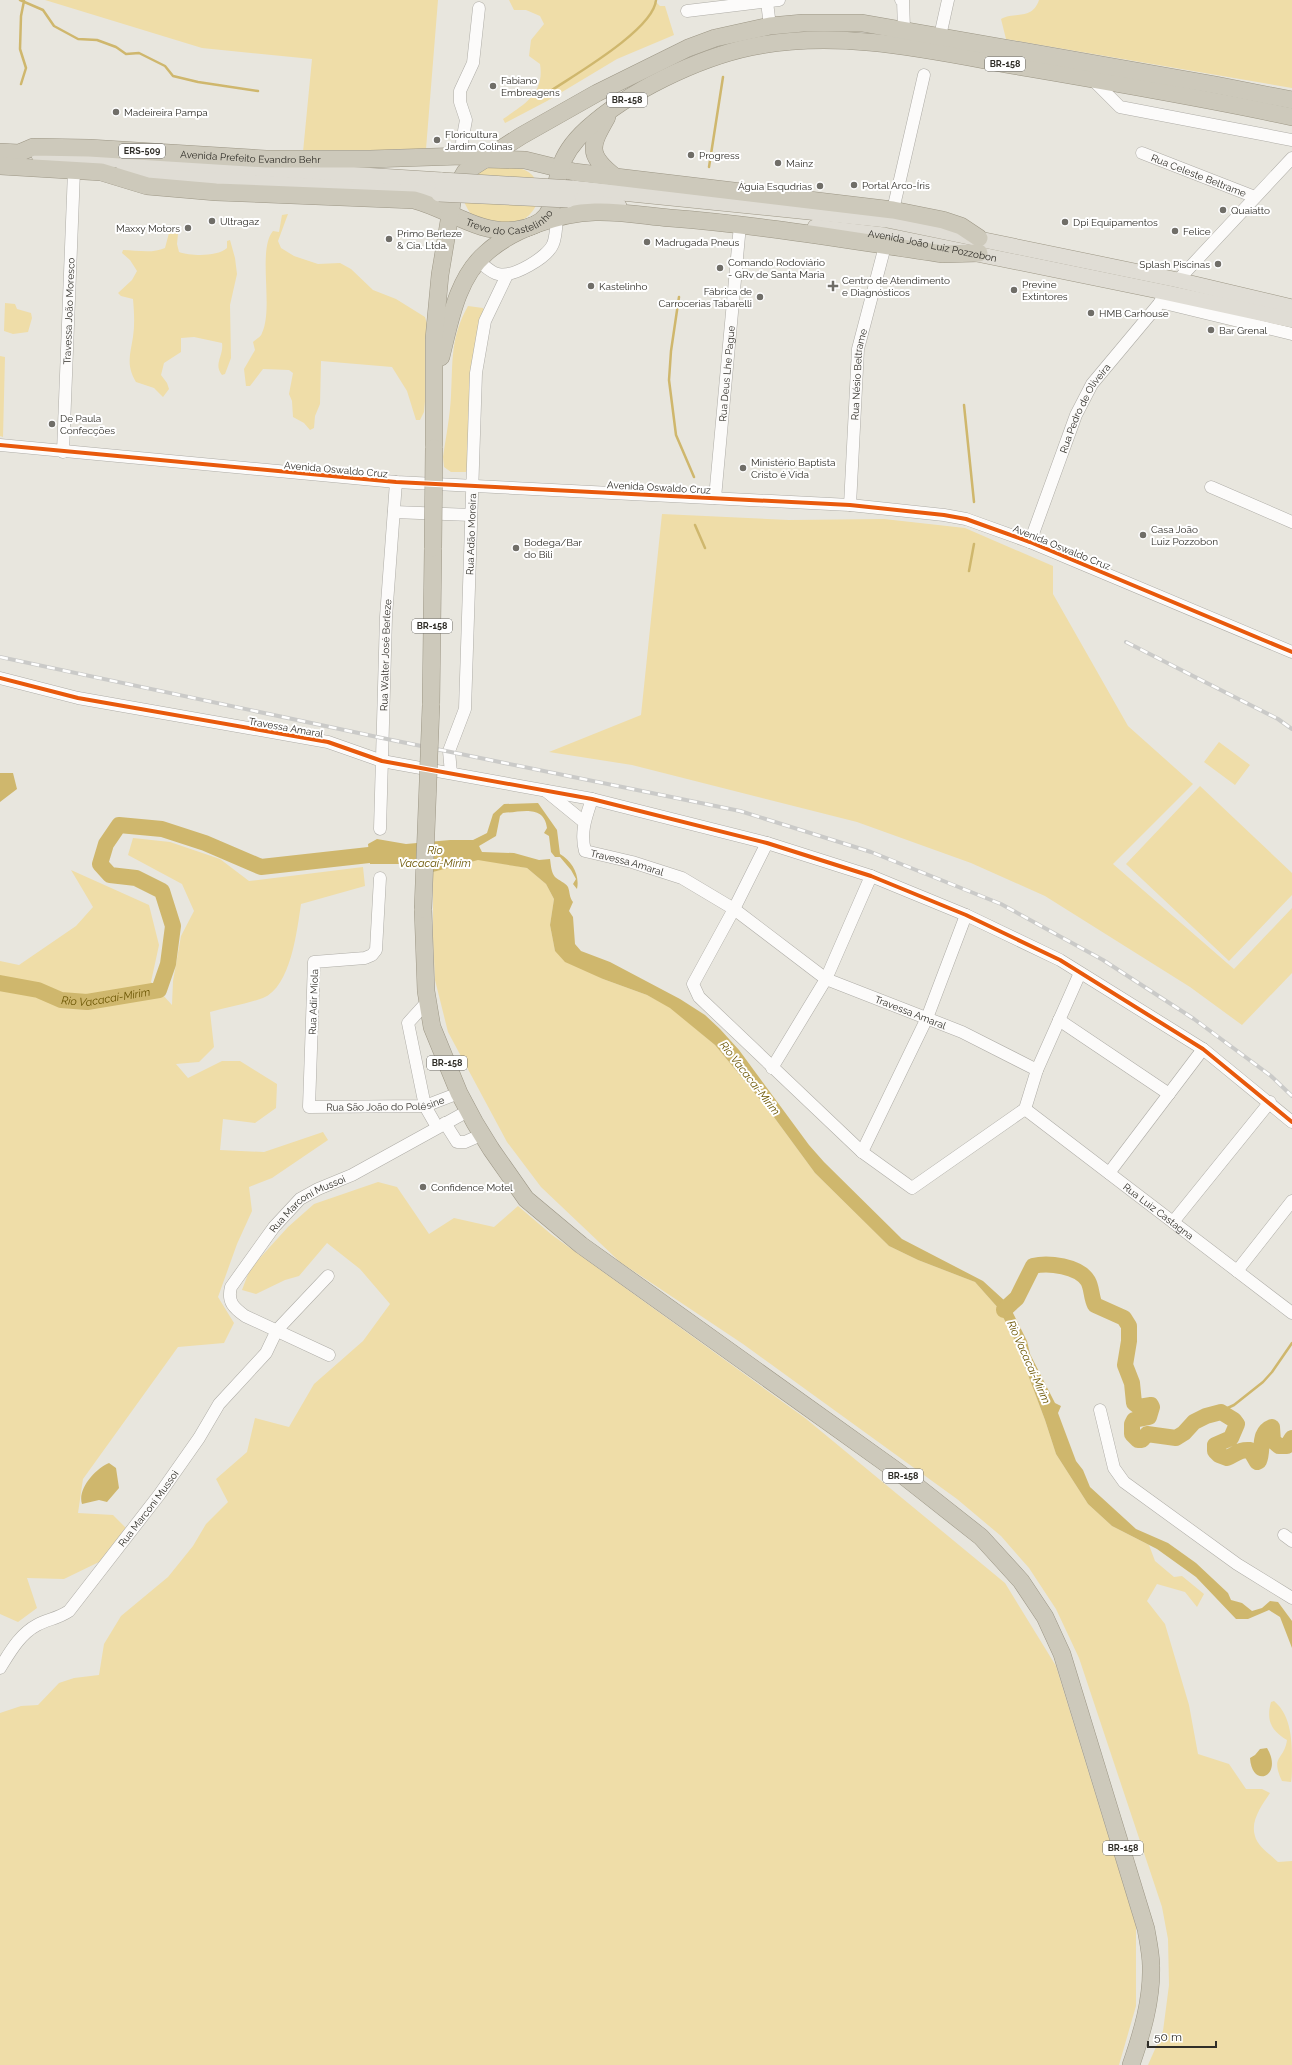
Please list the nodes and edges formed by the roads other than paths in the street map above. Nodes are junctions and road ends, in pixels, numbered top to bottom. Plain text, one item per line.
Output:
1 (779, 0) edge
2 (901, 0) edge
3 (948, 0) edge
4 (767, 2) junction
5 (479, 8) dead end
6 (687, 12) dead end
7 (770, 26) junction
8 (904, 29) junction
9 (940, 36) junction
10 (924, 75) dead end
11 (1092, 79) junction
12 (1292, 100) edge
13 (611, 111) junction
14 (1292, 116) edge
15 (1292, 140) edge
16 (462, 142) dead end
17 (0, 152) edge
18 (1142, 153) dead end
19 (18, 154) junction
20 (1292, 158) edge
21 (483, 159) junction
22 (0, 166) edge
23 (560, 170) junction
24 (74, 171) junction
25 (101, 172) junction
26 (614, 176) junction
27 (440, 187) junction
28 (1256, 197) junction
29 (894, 210) junction
30 (451, 213) junction
31 (557, 219) junction
32 (740, 225) junction
33 (528, 227) junction
34 (885, 246) junction
35 (979, 246) junction
36 (478, 261) junction
37 (507, 274) junction
38 (1178, 280) junction
39 (1164, 298) junction
40 (1292, 307) edge
41 (1292, 320) edge
42 (1292, 334) edge
43 (435, 382) junction
44 (0, 445) edge
45 (63, 452) junction
46 (396, 482) junction
47 (472, 486) junction
48 (1211, 487) dead end
49 (715, 498) junction
50 (850, 505) junction
51 (394, 512) junction
52 (471, 515) junction
53 (1292, 522) edge
54 (1030, 542) junction
55 (1292, 652) edge
56 (0, 678) edge
57 (382, 761) junction
58 (451, 773) junction
59 (545, 790) junction
60 (592, 799) junction
61 (584, 822) junction
62 (380, 829) dead end
63 (767, 843) junction
64 (872, 876) junction
65 (380, 878) dead end
66 (734, 909) junction
67 (966, 915) junction
68 (1080, 973) junction
69 (826, 979) junction
70 (427, 1002) junction
71 (927, 1018) junction
72 (1059, 1020) junction
73 (1203, 1048) junction
74 (772, 1068) junction
75 (1037, 1070) junction
76 (459, 1093) junction
77 (1168, 1094) junction
78 (1270, 1102) junction
79 (425, 1106) junction
80 (309, 1107) joint
81 (1025, 1109) junction
82 (468, 1111) junction
83 (1292, 1122) edge
84 (441, 1125) junction
85 (481, 1135) junction
86 (862, 1152) junction
87 (1109, 1173) junction
88 (1292, 1201) edge
89 (1173, 1222) junction
90 (1237, 1271) junction
91 (328, 1276) dead end
92 (1292, 1313) edge
93 (277, 1330) junction
94 (329, 1355) dead end
95 (1100, 1410) dead end
96 (1292, 1598) edge
97 (0, 1668) edge
98 (1131, 2065) edge

1 - 4 street
2 - 8 street
3 - 9 street
4 - 6 street
4 - 7 street
5 - 16 street
7 - 8 highway, BR-158
7 - 21 highway, BR-158
8 - 9 highway, BR-158
9 - 12 highway, BR-158
10 - 29 street
11 - 13 highway, BR-158
11 - 14 highway, BR-158
11 - 15 street
13 - 23 highway, BR-158
13 - 26 highway
17 - 19 highway, Avenida Prefeito Evandro Behr / ERS-509
18 - 28 street, Rua Celeste Beltrame
19 - 21 highway, Avenida Prefeito Evandro Behr / ERS-509
19 - 27 main road, Avenida Prefeito Evandro Behr / ERS-509
20 - 28 street
21 - 23 highway
21 - 30 highway, Trevo do Castelinho / BR-158
22 - 24 highway
23 - 26 highway
23 - 33 highway, Trevo do Castelinho / BR-158
24 - 25 highway
24 - 45 street, Travessa João Moresco
25 - 27 main road
25 - 30 highway
26 - 29 highway
27 - 35 main road, Avenida João Luiz Pozzobon, bridge
28 - 38 street
29 - 35 highway
30 - 33 highway, Trevo do Castelinho / BR-158
30 - 43 highway, BR-158
31 - 32 highway
31 - 33 highway
31 - 37 street
32 - 34 highway
32 - 49 street, Rua Deus Lhe Pague
33 - 36 highway, BR-158
34 - 35 highway
34 - 50 street, Rua Nésio Beltrame
35 - 38 main road, Avenida João Luiz Pozzobon
35 - 39 main road, Avenida João Luiz Pozzobon
36 - 37 street
36 - 43 highway, BR-158
37 - 47 street, Rua Adão Moreira
38 - 40 main road, Avenida João Luiz Pozzobon
39 - 41 main road, Avenida João Luiz Pozzobon
39 - 42 street
39 - 54 street, Rua Pedro de Oliveira
43 - 70 highway, BR-158, bridge
44 - 45 street, Avenida Oswaldo Cruz
45 - 46 street, Avenida Oswaldo Cruz
46 - 47 street, Avenida Oswaldo Cruz
46 - 51 street, Rua Walter José Berleze
47 - 49 street, Avenida Oswaldo Cruz
47 - 52 street, Rua Adão Moreira
48 - 53 street
49 - 50 street, Avenida Oswaldo Cruz
50 - 54 street, Avenida Oswaldo Cruz
51 - 52 street
51 - 57 street, Rua Walter José Berleze
52 - 58 street, Rua Adão Moreira
54 - 55 street, Avenida Oswaldo Cruz
56 - 57 street, Travessa Amaral
57 - 58 street, Travessa Amaral
57 - 62 street, Rua Walter José Berleze
58 - 59 street, Travessa Amaral
59 - 60 street, Travessa Amaral
59 - 61 street
60 - 61 street, Travessa Amaral
60 - 63 street
61 - 66 street, Travessa Amaral
63 - 64 street
63 - 66 street
64 - 67 street
64 - 69 street
65 - 80 street, Rua Adir Miola
66 - 69 street, Travessa Amaral
66 - 74 street
67 - 68 street
67 - 71 street
68 - 72 street
68 - 73 street
69 - 71 street, Travessa Amaral
69 - 74 street
70 - 76 highway, BR-158
70 - 79 street
71 - 75 street, Travessa Amaral
71 - 86 street
72 - 75 street
72 - 77 street
73 - 77 street
73 - 78 street
74 - 86 street
75 - 81 street
76 - 79 street, Rua São João do Polêsine
76 - 82 highway, BR-158
77 - 87 street
78 - 83 street
78 - 89 street
79 - 80 street, Rua São João do Polêsine
79 - 84 street
81 - 86 street
81 - 87 street, Rua Luiz Castagna
82 - 84 street, Rua Marconi Mussoi
82 - 85 highway, BR-158
84 - 85 street
84 - 93 street, Rua Marconi Mussoi
85 - 98 highway, BR-158
87 - 89 street, Rua Luiz Castagna
88 - 90 street
89 - 90 street, Rua Luiz Castagna
90 - 92 street, Rua Luiz Castagna
91 - 93 street, Rua Marconi Mussoi
93 - 94 street, Rua Marconi Mussoi
93 - 97 street, Rua Marconi Mussoi
95 - 96 street

